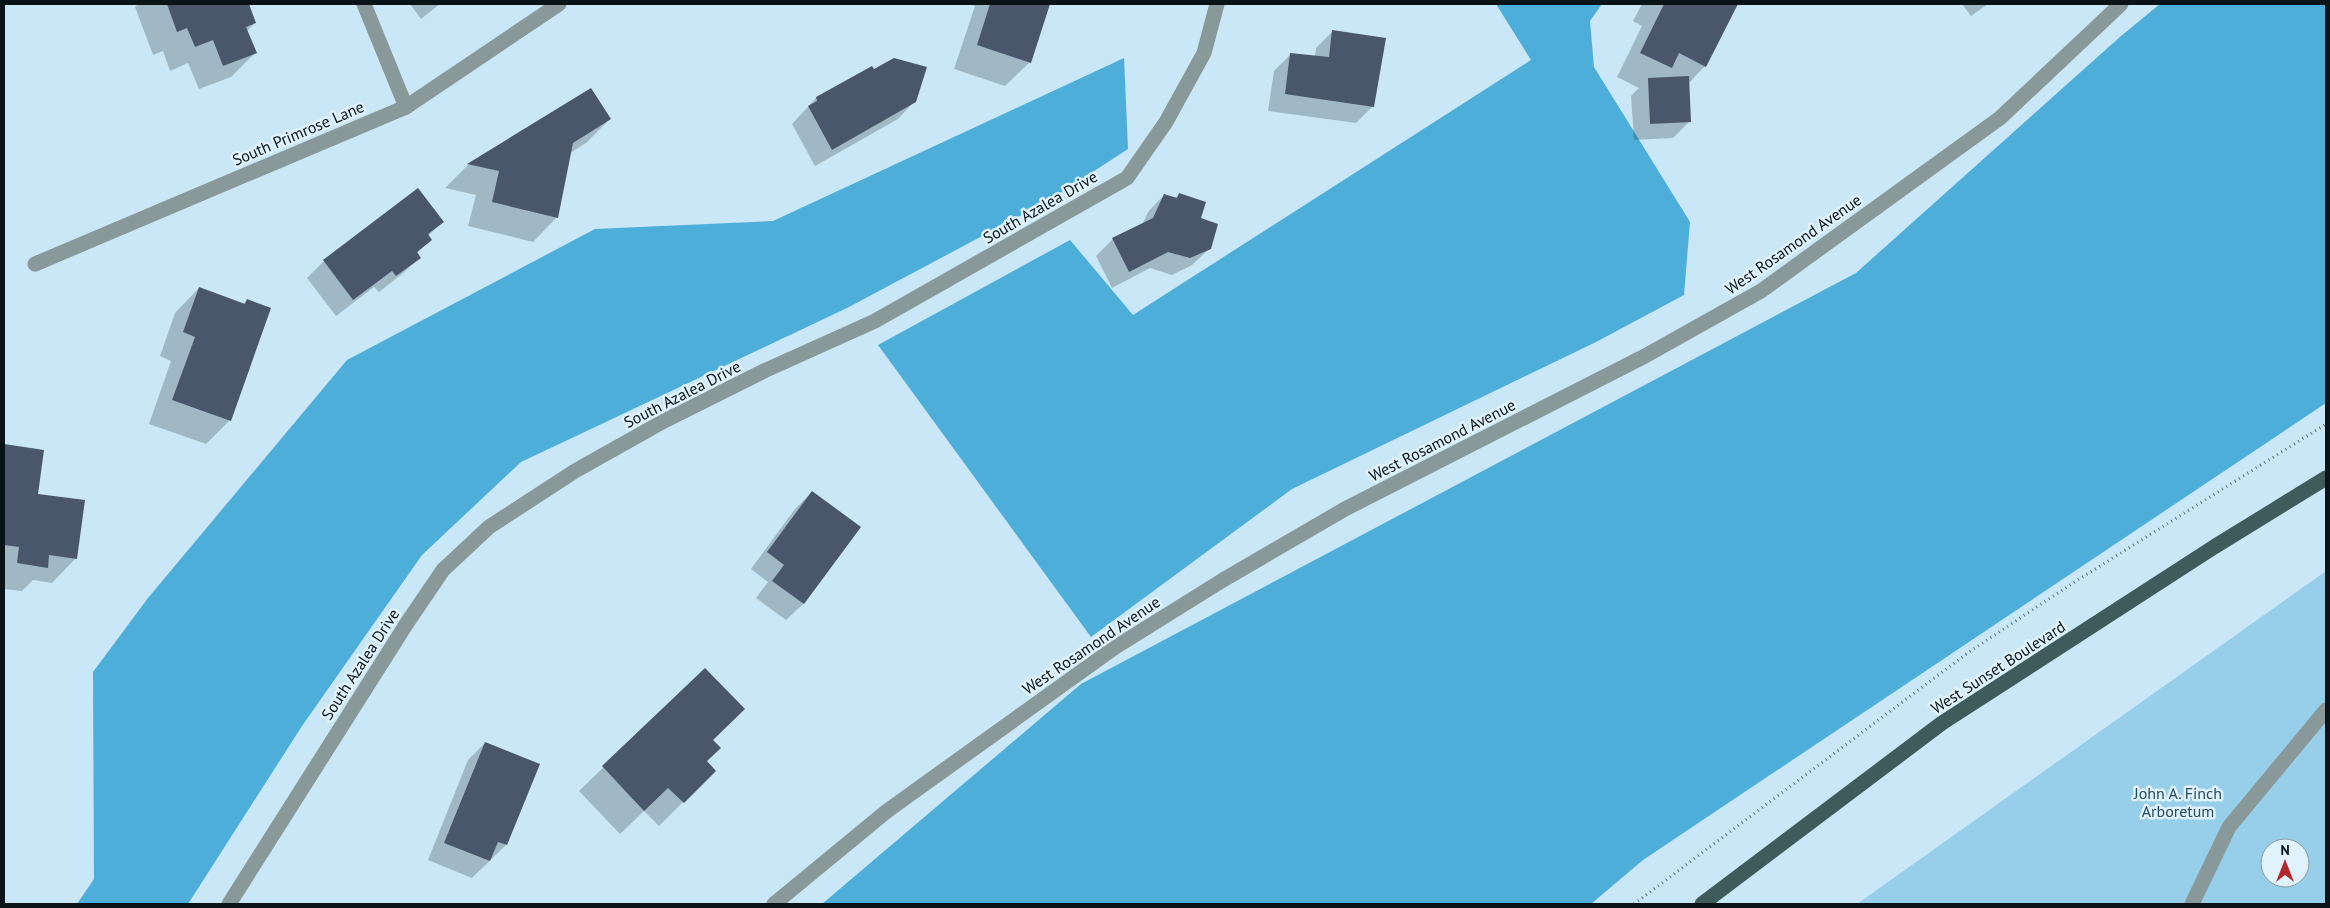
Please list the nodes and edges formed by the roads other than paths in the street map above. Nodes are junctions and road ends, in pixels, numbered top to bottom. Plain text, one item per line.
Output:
1 (364, 4) edge
2 (559, 4) edge
3 (1217, 4) edge
4 (2121, 4) edge
5 (406, 107) junction
6 (35, 264) dead end
7 (2326, 478) edge
8 (2326, 710) edge
9 (229, 904) edge
10 (774, 904) edge
11 (1702, 904) edge
12 (2192, 904) edge

1 - 5 street
2 - 5 street, South Primrose Lane
3 - 9 street, South Azalea Drive
4 - 10 street, West Rosamond Avenue
5 - 6 street, South Primrose Lane
7 - 11 main road, West Sunset Boulevard
8 - 12 street

